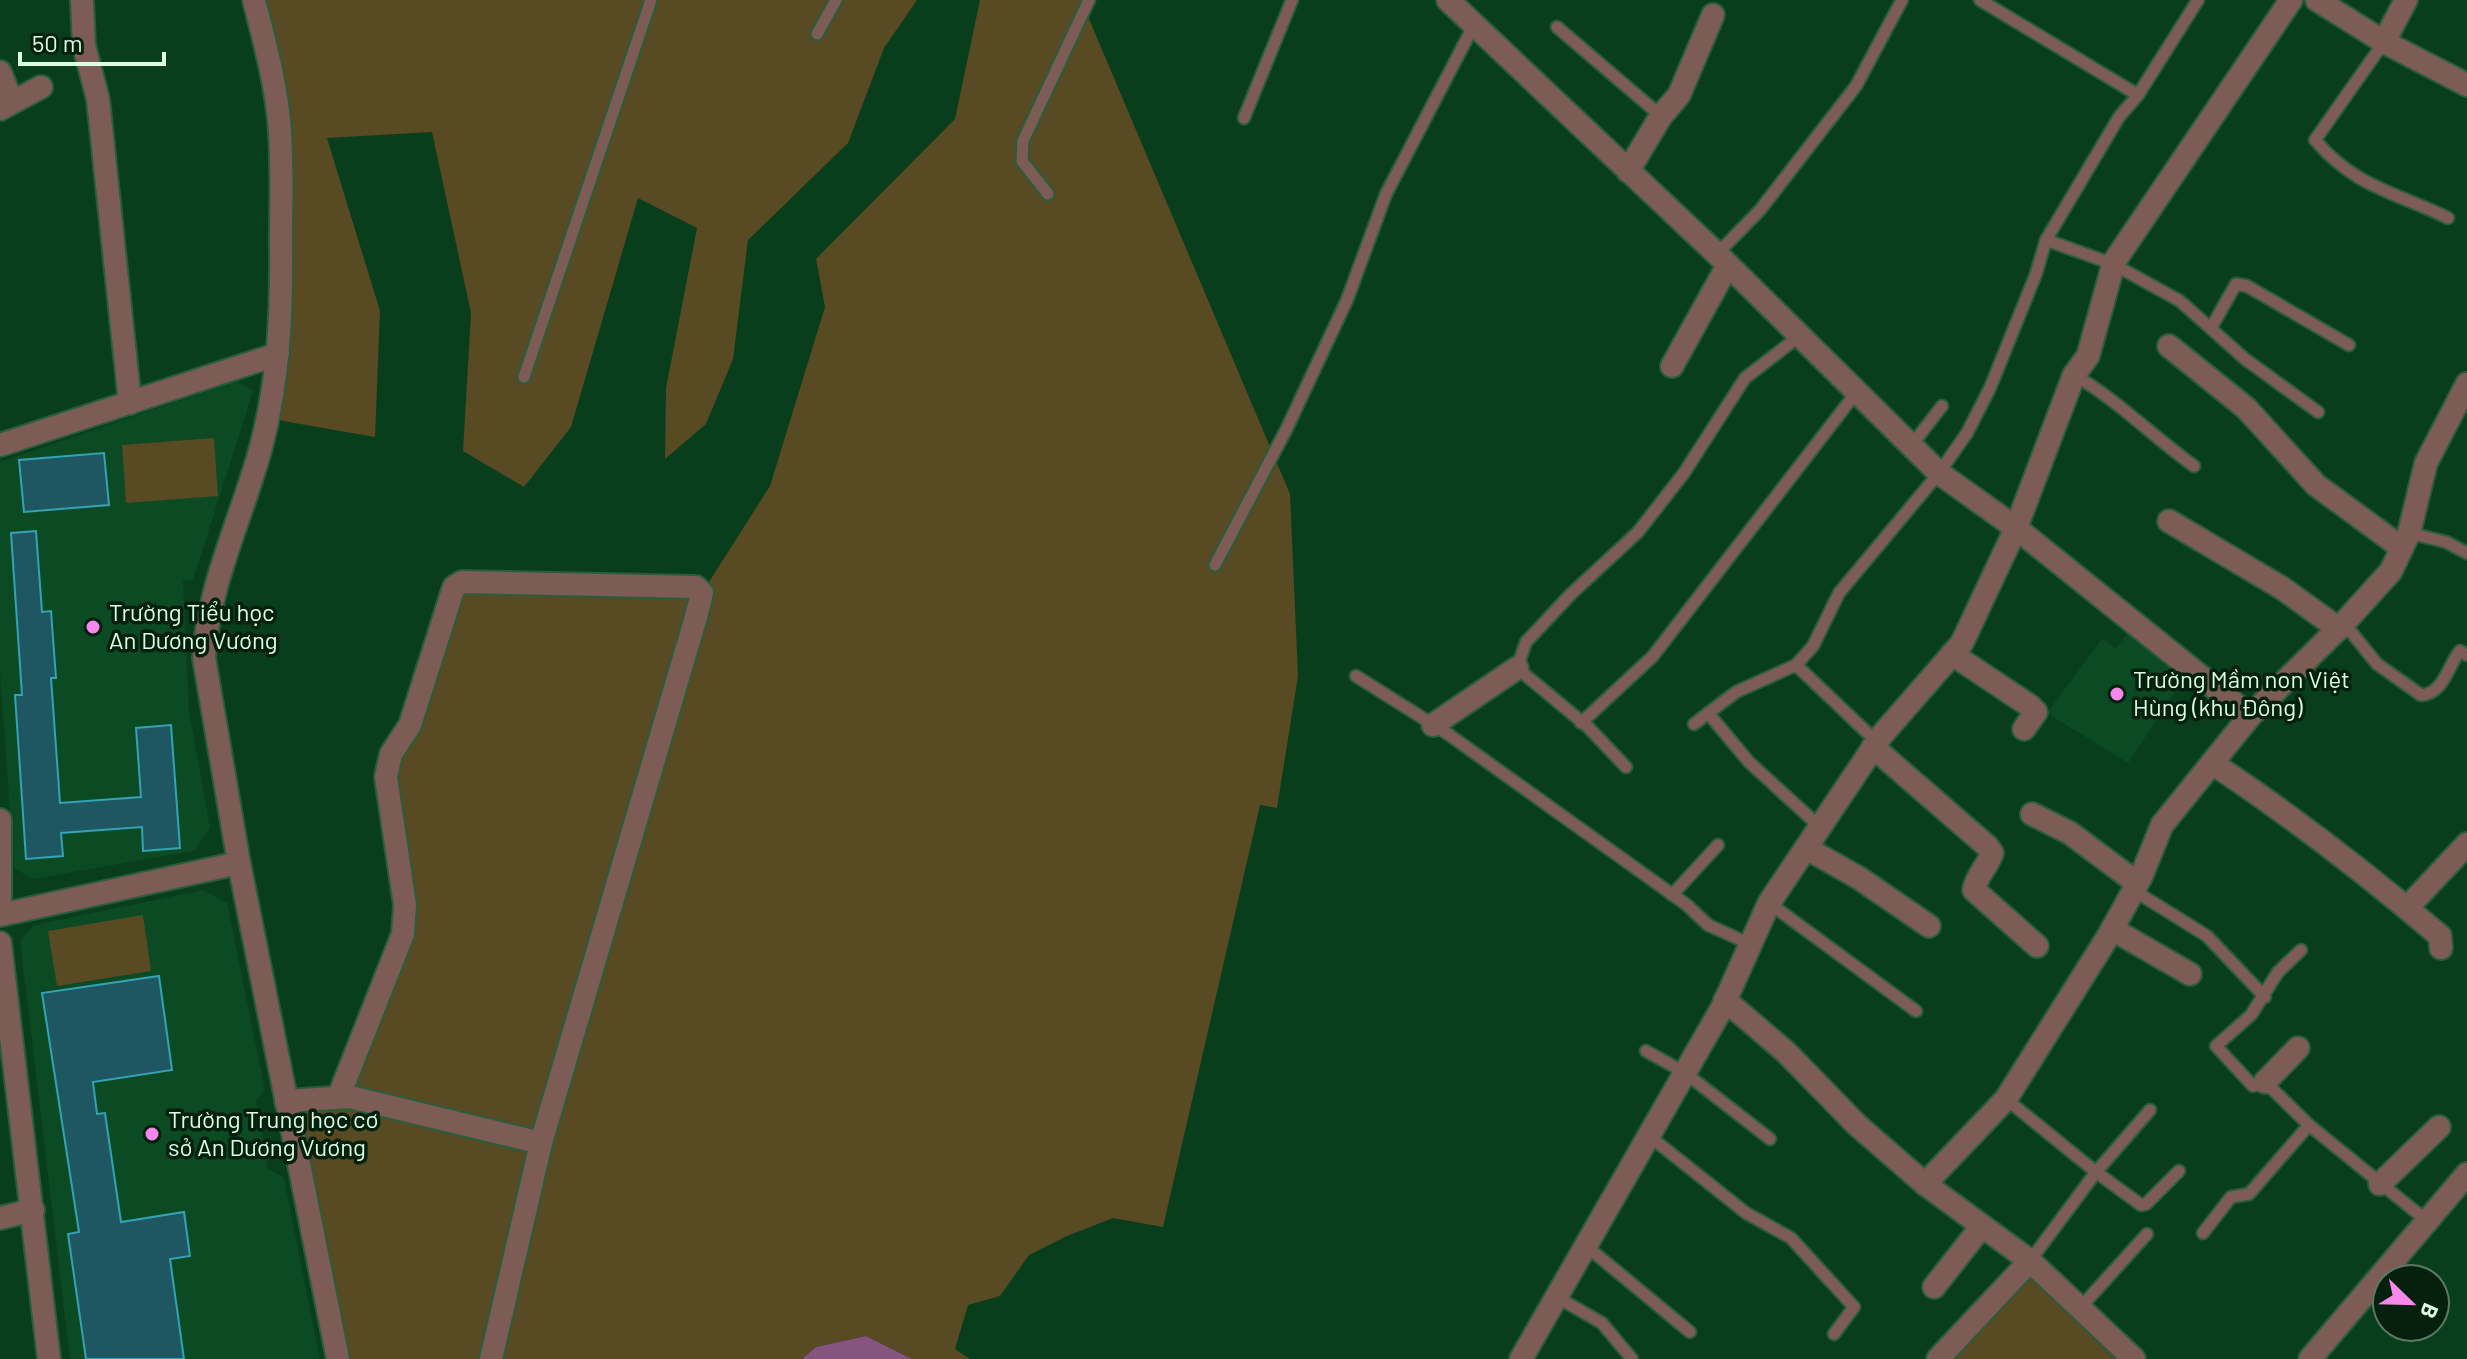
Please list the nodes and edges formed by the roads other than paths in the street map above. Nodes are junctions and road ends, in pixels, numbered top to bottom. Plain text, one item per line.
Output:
1 (82, 0) edge
2 (254, 0) edge
3 (651, 0) edge
4 (836, 0) edge
5 (1089, 0) edge
6 (1292, 0) edge
7 (1448, 0) edge
8 (1902, 0) edge
9 (1980, 0) edge
10 (2198, 0) edge
11 (2291, 0) edge
12 (2317, 0) edge
13 (2406, 0) edge
14 (1713, 15) dead end
15 (1474, 25) junction
16 (1557, 27) dead end
17 (817, 34) dead end
18 (2384, 42) junction
19 (0, 72) edge
20 (2467, 85) edge
21 (41, 87) dead end
22 (2138, 95) junction
23 (6, 106) edge
24 (1661, 116) junction
25 (1244, 118) dead end
26 (1628, 171) junction
27 (1048, 194) dead end
28 (2448, 218) dead end
29 (2046, 240) junction
30 (1723, 260) junction
31 (2113, 264) junction
32 (2211, 328) junction
33 (1798, 337) junction
34 (2349, 345) dead end
35 (2169, 346) dead end
36 (278, 354) junction
37 (1672, 366) dead end
38 (2074, 375) junction
39 (524, 377) dead end
40 (2467, 384) edge
41 (1855, 394) junction
42 (130, 403) junction
43 (1942, 406) dead end
44 (2318, 412) dead end
45 (0, 445) edge
46 (1911, 447) junction
47 (2194, 466) dead end
48 (1939, 473) junction
49 (2169, 521) dead end
50 (2016, 528) junction
51 (2406, 540) junction
52 (2467, 553) edge
53 (1215, 565) dead end
54 (2342, 626) junction
55 (1952, 654) junction
56 (2467, 655) edge
57 (1796, 665) junction
58 (1517, 668) junction
59 (1356, 676) dead end
60 (1708, 713) junction
61 (2250, 716) junction
62 (1581, 723) junction
63 (1694, 724) dead end
64 (1433, 725) junction
65 (2024, 729) dead end
66 (1875, 745) junction
67 (2212, 763) junction
68 (1626, 767) dead end
69 (2032, 814) dead end
70 (0, 820) edge
71 (1820, 827) junction
72 (2467, 844) edge
73 (1718, 845) dead end
74 (1806, 848) junction
75 (239, 863) junction
76 (2135, 886) junction
77 (1672, 895) junction
78 (0, 900) edge
79 (1769, 903) junction
80 (2407, 908) junction
81 (0, 915) edge
82 (1929, 926) dead end
83 (2112, 929) junction
84 (0, 943) edge
85 (1750, 944) junction
86 (2037, 946) dead end
87 (2441, 948) dead end
88 (2301, 950) dead end
89 (2190, 974) dead end
90 (2265, 997) junction
91 (1725, 1000) junction
92 (1916, 1011) dead end
93 (2298, 1048) dead end
94 (1646, 1051) dead end
95 (1684, 1072) junction
96 (9, 1076) edge
97 (2265, 1082) junction
98 (339, 1096) junction
99 (2006, 1099) junction
100 (286, 1101) junction
101 (2150, 1110) dead end
102 (2309, 1125) junction
103 (2439, 1127) dead end
104 (1648, 1135) junction
105 (1770, 1139) dead end
106 (541, 1143) junction
107 (2179, 1171) dead end
108 (2096, 1172) junction
109 (2467, 1174) edge
110 (1925, 1184) junction
111 (2380, 1184) junction
112 (33, 1210) junction
113 (0, 1218) edge
114 (2427, 1221) junction
115 (1982, 1226) junction
116 (2203, 1233) dead end
117 (2147, 1234) dead end
118 (1585, 1244) junction
119 (2030, 1261) junction
120 (1934, 1287) dead end
121 (1555, 1296) junction
122 (2080, 1308) junction
123 (1690, 1332) dead end
124 (1834, 1334) dead end
125 (44, 1358) edge
126 (338, 1359) edge
127 (491, 1359) edge
128 (1521, 1359) edge
129 (1632, 1359) edge
130 (1938, 1359) edge
131 (2134, 1359) edge
132 (2310, 1359) edge

1 - 42 street
2 - 36 street
3 - 39 lane
4 - 17 lane
5 - 27 lane
6 - 25 lane
7 - 15 street
8 - 30 lane
9 - 22 lane
10 - 22 lane
11 - 31 street
12 - 18 street
13 - 18 street
14 - 24 street
15 - 26 street
15 - 53 lane
16 - 24 lane
18 - 20 street
18 - 28 lane
19 - 23 street
21 - 23 street
22 - 29 lane
24 - 26 street
26 - 30 street
29 - 31 lane
29 - 48 lane
30 - 33 street
30 - 37 street
31 - 32 lane
31 - 38 street
32 - 34 lane
32 - 44 lane
33 - 41 street
33 - 58 lane
35 - 51 street
36 - 42 street
36 - 75 street
38 - 47 lane
38 - 50 street
40 - 51 street
41 - 46 street
41 - 62 lane
42 - 45 street
43 - 46 lane
46 - 48 street
48 - 50 street
48 - 57 lane
49 - 54 street
50 - 55 street
50 - 61 street
51 - 52 lane
51 - 54 street
54 - 56 lane
54 - 61 street
55 - 65 street
55 - 66 street
57 - 60 lane
57 - 66 lane
58 - 62 lane
58 - 64 street
59 - 64 lane
60 - 63 lane
60 - 71 lane
61 - 67 street
62 - 68 lane
64 - 77 lane
66 - 71 street
66 - 86 street
67 - 76 street
67 - 80 street
69 - 76 street
70 - 78 street
71 - 74 street
72 - 80 street
73 - 77 lane
74 - 79 street
74 - 82 street
75 - 81 street
75 - 100 street
76 - 83 street
76 - 90 lane
77 - 85 lane
79 - 85 street
79 - 92 lane
80 - 87 street
83 - 89 street
83 - 99 street
84 - 96 street
85 - 91 street
88 - 90 lane
90 - 97 lane
91 - 95 street
91 - 110 street
93 - 97 street
94 - 95 lane
95 - 104 street
95 - 105 lane
96 - 112 street
97 - 102 lane
98 - 100 street
98 - 106 street
98 - 106 street
99 - 108 lane
99 - 110 street
100 - 126 street
101 - 108 lane
102 - 111 lane
102 - 116 lane
103 - 111 street
104 - 118 street
104 - 124 lane
106 - 127 street
107 - 108 lane
108 - 119 lane
109 - 114 street
110 - 115 street
111 - 114 lane
112 - 113 street
112 - 125 street
114 - 132 street
115 - 119 street
115 - 120 street
117 - 122 lane
118 - 121 street
118 - 123 lane
119 - 122 street
119 - 130 street
121 - 128 street
121 - 129 lane
122 - 131 street

